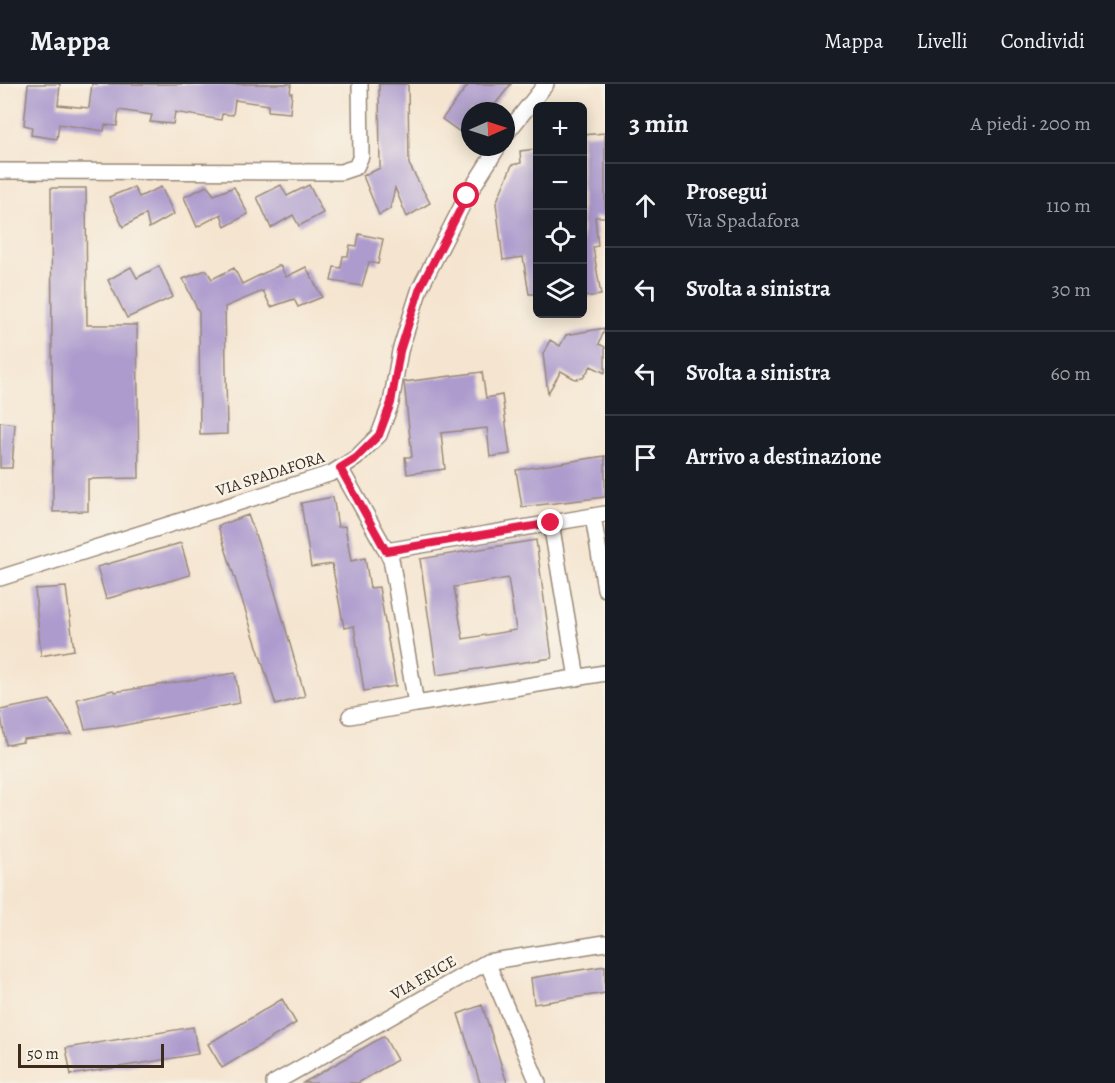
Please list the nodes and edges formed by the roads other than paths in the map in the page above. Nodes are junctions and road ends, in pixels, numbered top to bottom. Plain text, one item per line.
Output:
1 (360, 84) edge
2 (546, 84) edge
3 (515, 123) edge
4 (492, 156) edge
5 (0, 171) edge
6 (340, 468) junction
7 (599, 515) edge
8 (551, 523) junction
9 (386, 551) junction
10 (0, 578) edge
11 (605, 589) edge
12 (605, 673) edge
13 (576, 678) junction
14 (416, 704) junction
15 (350, 716) dead end
16 (605, 944) edge
17 (487, 962) junction
18 (274, 1083) edge
19 (538, 1083) edge

1 - 5 street
2 - 3 street
4 - 6 street, VIA SPADAFORA
6 - 9 street
6 - 10 street, VIA SPADAFORA
7 - 8 street
7 - 11 street
8 - 9 street
8 - 13 street
9 - 14 street
12 - 13 street
13 - 14 street
14 - 15 street
16 - 17 street, VIA ERICE
17 - 18 street, VIA ERICE
17 - 19 street

